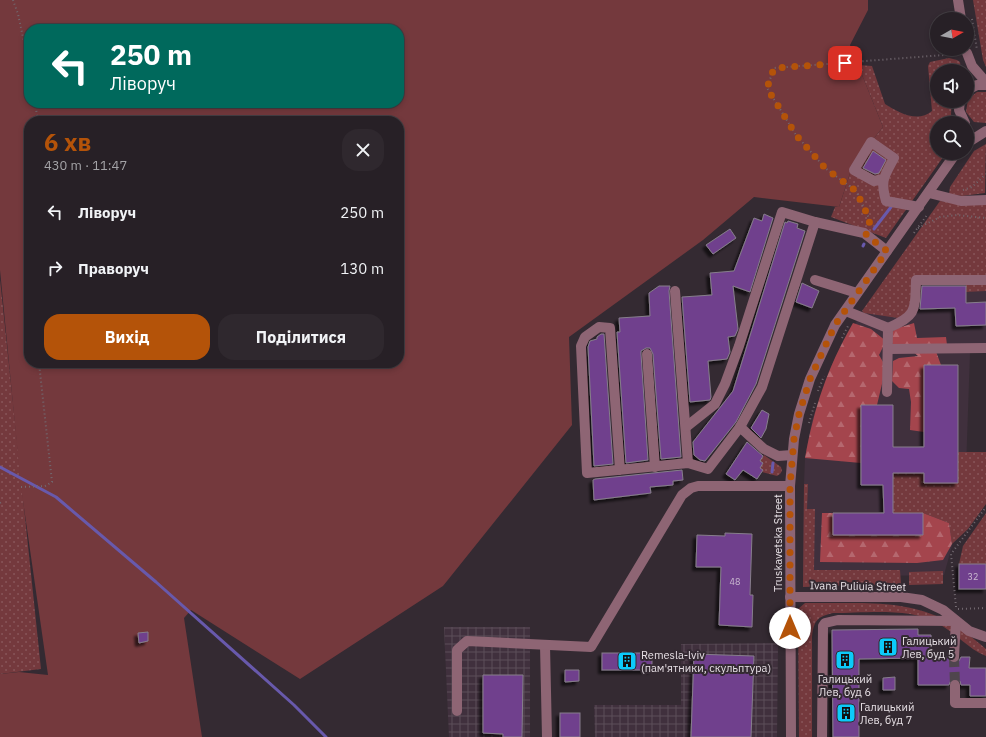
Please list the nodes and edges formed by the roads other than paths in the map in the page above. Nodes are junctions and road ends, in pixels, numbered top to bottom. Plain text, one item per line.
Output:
1 (958, 0) edge
2 (960, 12) edge
3 (968, 56) edge
4 (986, 83) edge
5 (974, 86) edge
6 (974, 130) edge
7 (986, 131) edge
8 (974, 138) edge
9 (951, 160) edge
10 (882, 179) dead end
11 (929, 193) junction
12 (986, 200) edge
13 (919, 207) junction
14 (815, 222) junction
15 (887, 251) junction
16 (814, 280) dead end
17 (986, 280) edge
18 (675, 291) dead end
19 (857, 293) junction
20 (850, 313) junction
21 (888, 328) junction
22 (986, 348) edge
23 (888, 349) junction
24 (647, 354) dead end
25 (887, 392) dead end
26 (686, 427) junction
27 (740, 427) junction
28 (792, 455) junction
29 (688, 464) junction
30 (655, 467) junction
31 (620, 470) junction
32 (790, 486) junction
33 (790, 597) junction
34 (956, 621) junction
35 (986, 637) edge
36 (545, 645) junction
37 (954, 657) tunnel mouth
38 (954, 685) tunnel mouth
39 (986, 703) edge
40 (457, 711) dead end
41 (547, 737) edge
42 (791, 737) edge
43 (822, 737) edge

1 - 2 street
3 - 4 street
4 - 5 street
6 - 7 street
7 - 8 street
9 - 11 street, Truskavetska Street
10 - 13 street
11 - 12 street
11 - 13 street, Truskavetska Street
13 - 15 street, Truskavetska Street
14 - 15 street
14 - 26 street
14 - 27 street
15 - 19 street, Truskavetska Street
16 - 19 street
17 - 21 street
18 - 26 street
19 - 20 street, Truskavetska Street
20 - 21 street
20 - 28 street, Truskavetska Street
21 - 23 street
22 - 23 street
23 - 25 street
24 - 30 street
26 - 29 street
27 - 28 street
27 - 29 street
28 - 32 street, Truskavetska Street
29 - 30 street
30 - 31 street
31 - 31 street
32 - 33 street, Truskavetska Street
32 - 36 street
33 - 34 street, Ivana Puliuia Street
33 - 42 street, Truskavetska Street
34 - 35 street, Ivana Puliuia Street
34 - 37 street
34 - 43 street
36 - 40 street
36 - 41 street
38 - 39 street

